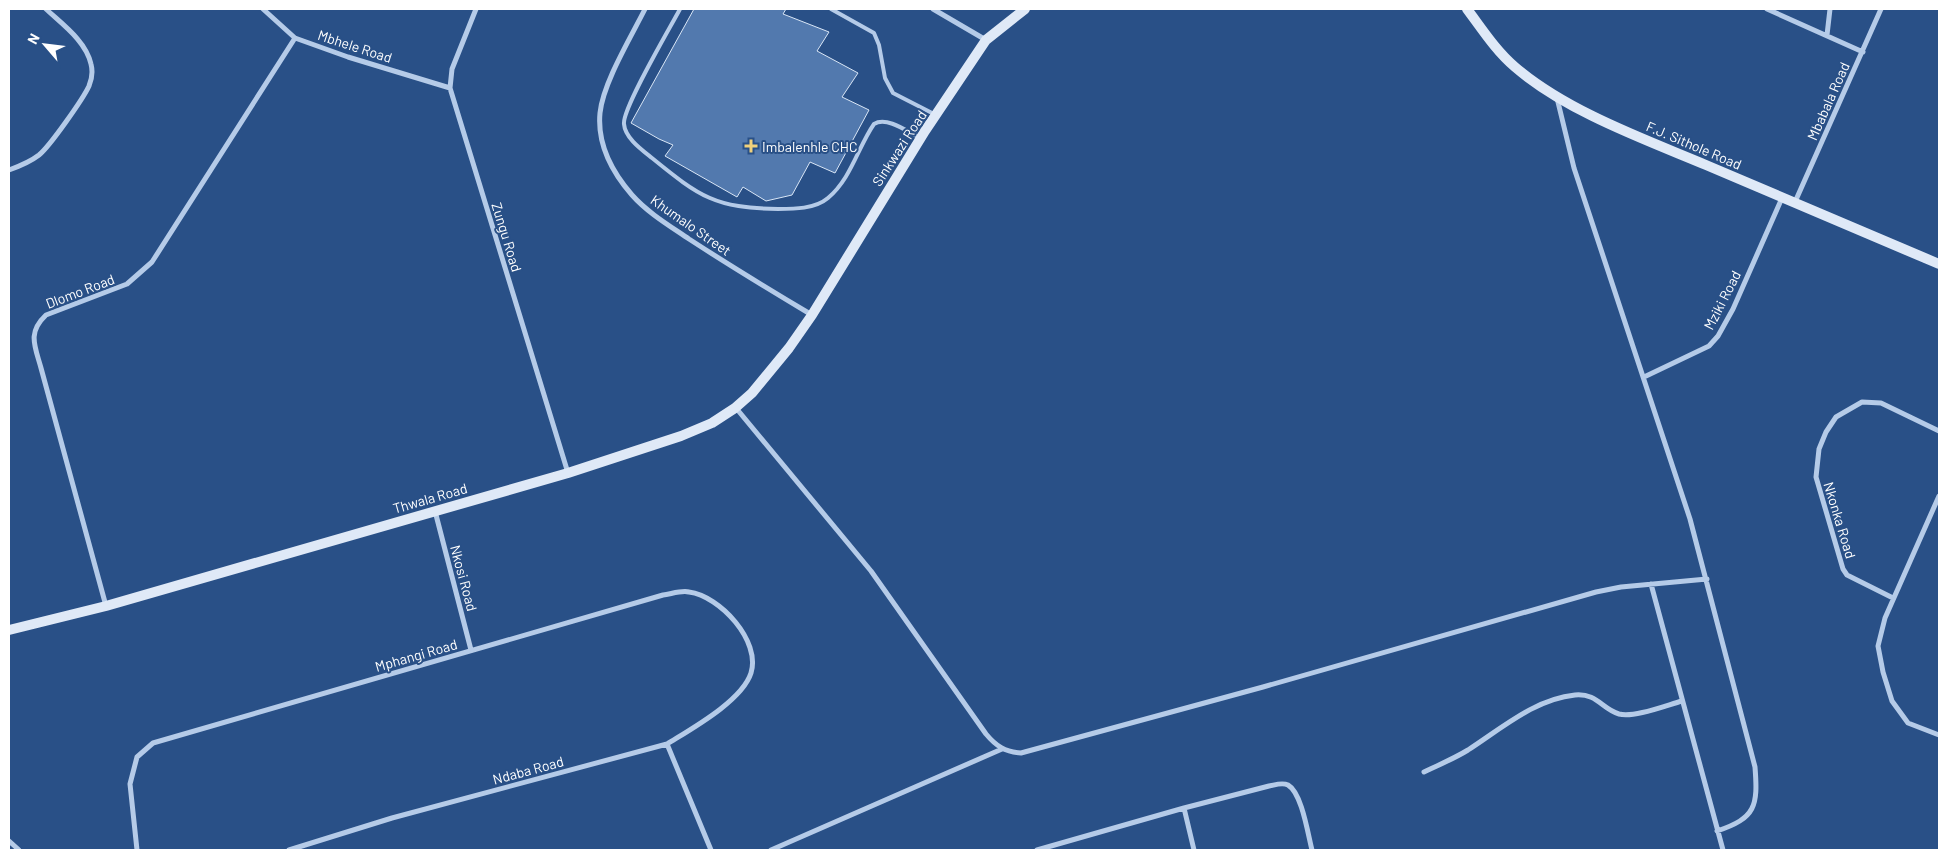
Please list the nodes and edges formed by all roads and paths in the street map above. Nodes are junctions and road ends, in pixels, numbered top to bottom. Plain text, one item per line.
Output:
1 (46, 9) edge
2 (262, 9) edge
3 (476, 9) edge
4 (644, 9) edge
5 (680, 9) edge
6 (831, 9) edge
7 (933, 9) edge
8 (1025, 9) edge
9 (1467, 9) edge
10 (1767, 9) edge
11 (1830, 9) edge
12 (1881, 9) edge
13 (1827, 36) junction
14 (295, 38) junction
15 (986, 40) junction
16 (1863, 52) junction
17 (450, 88) junction
18 (1556, 95) junction
19 (936, 115) junction
20 (920, 138) junction
21 (9, 170) edge
22 (1782, 197) junction
23 (1795, 202) junction
24 (1939, 264) edge
25 (812, 315) junction
26 (1644, 377) junction
27 (735, 408) junction
28 (1939, 431) edge
29 (568, 472) junction
30 (1939, 496) edge
31 (435, 511) junction
32 (1707, 579) junction
33 (1651, 584) junction
34 (1893, 598) junction
35 (106, 606) junction
36 (9, 630) edge
37 (472, 650) junction
38 (751, 673) joint
39 (1682, 701) junction
40 (1939, 735) edge
41 (667, 744) junction
42 (1002, 749) junction
43 (1424, 772) dead end
44 (1184, 808) junction
45 (1717, 831) junction
46 (9, 841) edge
47 (19, 850) edge
48 (137, 850) edge
49 (289, 850) edge
50 (711, 850) edge
51 (771, 850) edge
52 (1037, 850) edge
53 (1194, 850) edge
54 (1312, 850) edge
55 (1723, 850) edge

1 - 21 street
2 - 14 street, Mbhele Road
3 - 17 street, Zungu Road
4 - 25 street, Khumalo Street
5 - 20 lane
6 - 19 lane
7 - 15 street
8 - 15 street, Sinkwazi Road
9 - 18 street, F.J. Sithole Road
10 - 13 street
11 - 13 street
12 - 16 street, Mbabala Road
13 - 16 street
14 - 17 street, Mbhele Road
14 - 35 street, Dlomo Road
15 - 19 street, Sinkwazi Road
16 - 23 street, Mbabala Road
17 - 29 street, Zungu Road
18 - 22 street, F.J. Sithole Road
18 - 26 street
19 - 20 street, Sinkwazi Road
20 - 25 street, Sinkwazi Road
22 - 23 street, F.J. Sithole Road
22 - 26 street, Mziki Road
23 - 24 street, F.J. Sithole Road
25 - 27 street, Thwala Road
26 - 32 street
27 - 29 street, Thwala Road
27 - 42 street
28 - 34 street, Nkonka Road
29 - 31 street, Thwala Road
30 - 34 street
31 - 35 street, Thwala Road
31 - 37 street, Nkosi Road
32 - 33 street
32 - 45 street
33 - 39 street
33 - 42 street
34 - 40 street
35 - 36 street, Thwala Road
37 - 38 street, Mphangi Road
37 - 48 street, Mphangi Road
38 - 41 street, Ndaba Road
39 - 43 street
39 - 45 street
41 - 49 street, Ndaba Road
41 - 50 street
42 - 51 street
44 - 52 street
44 - 53 street
44 - 54 street
45 - 55 street
46 - 47 street

